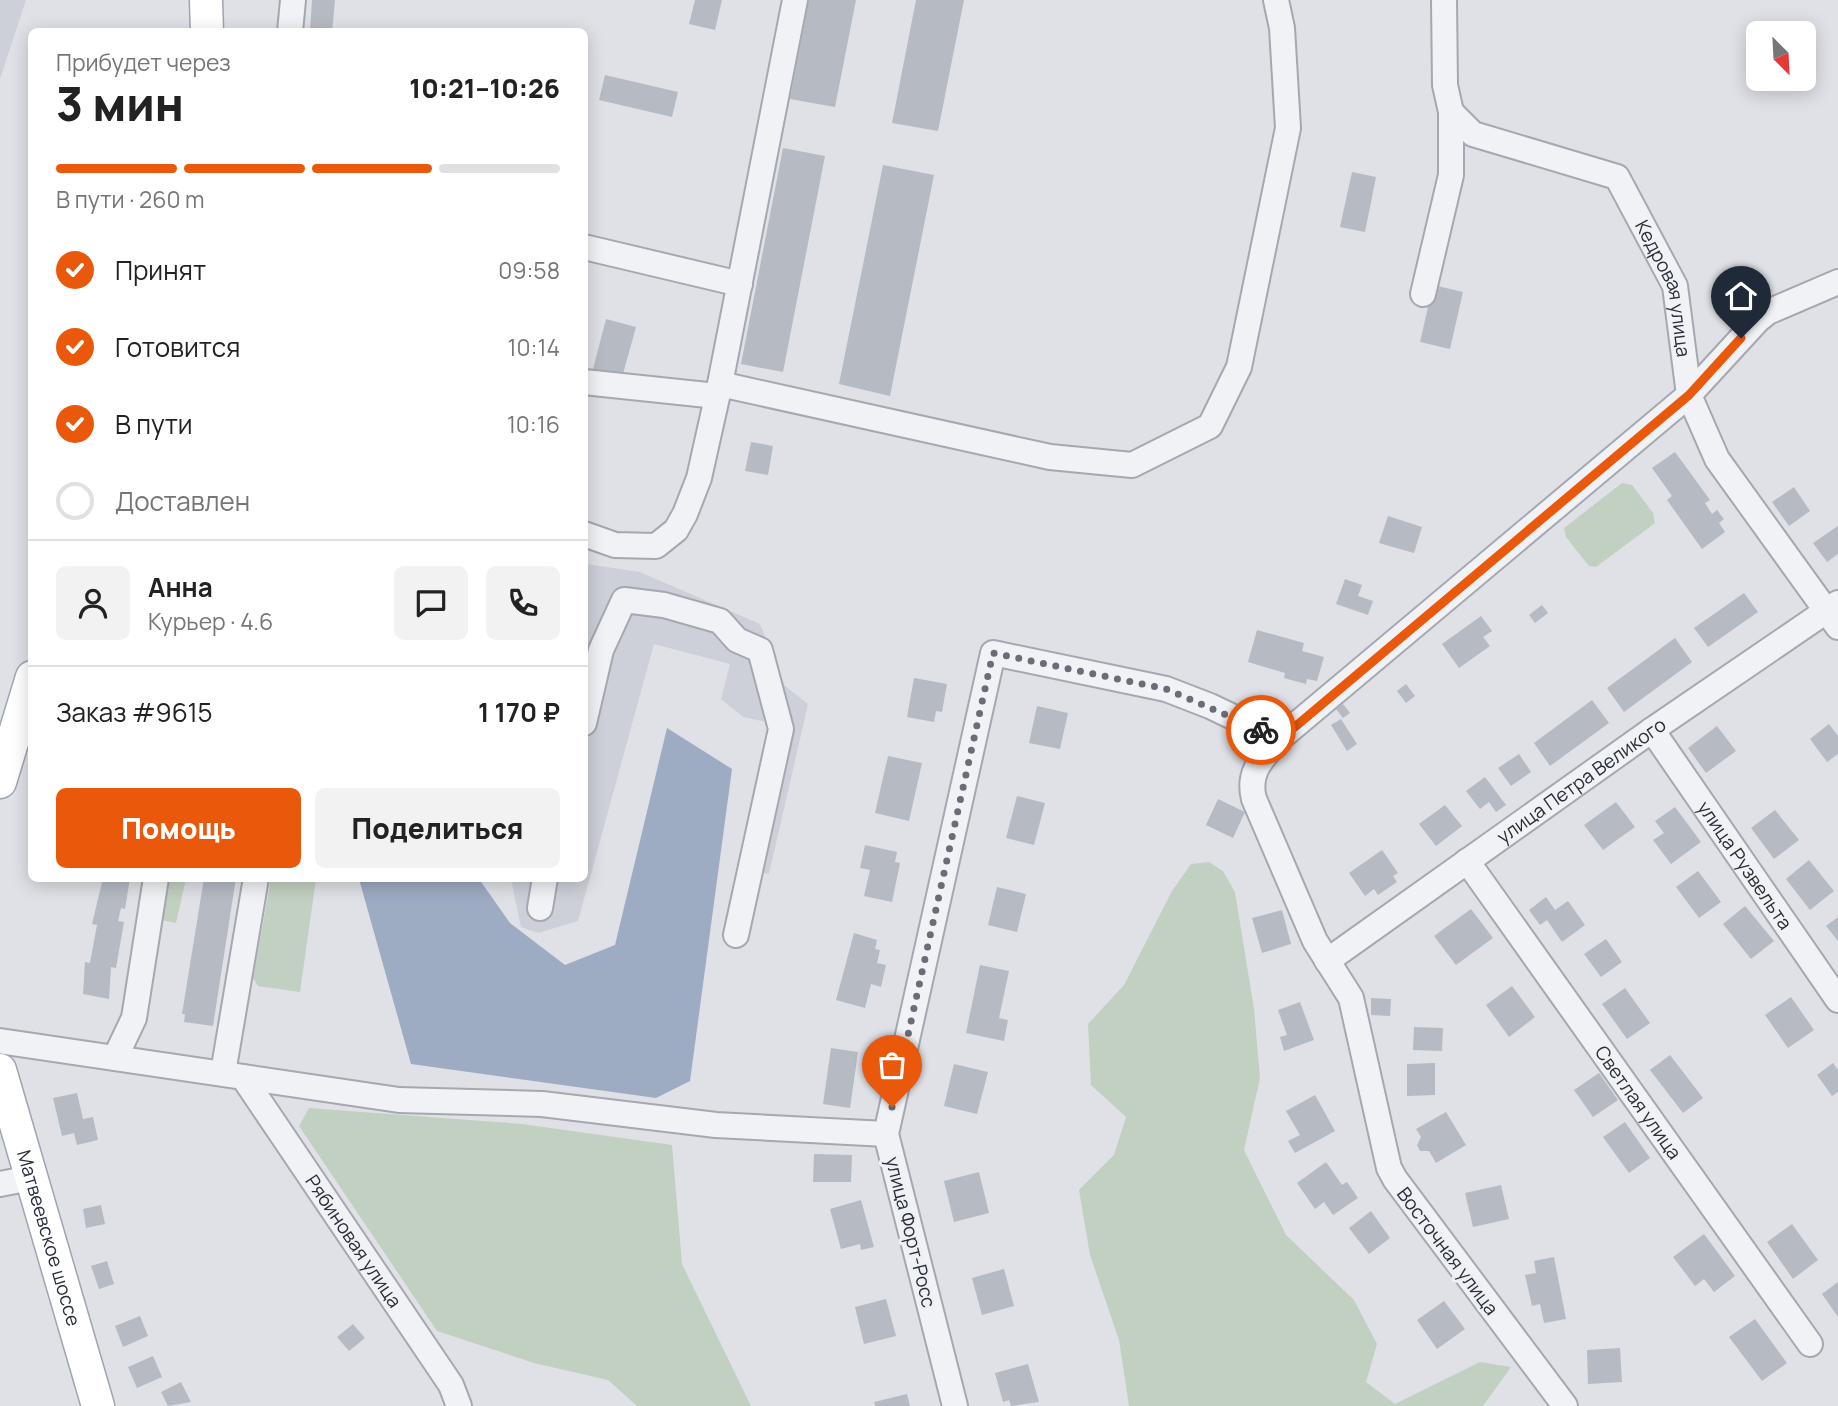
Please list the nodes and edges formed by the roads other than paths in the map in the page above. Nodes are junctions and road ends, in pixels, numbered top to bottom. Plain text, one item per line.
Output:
1 (206, 0) edge
2 (293, 0) edge
3 (795, 0) edge
4 (1276, 0) edge
5 (1444, 0) edge
6 (206, 28) edge
7 (290, 28) edge
8 (1451, 112) junction
9 (588, 248) edge
10 (1838, 282) edge
11 (740, 284) junction
12 (1423, 294) dead end
13 (588, 382) edge
14 (718, 390) junction
15 (1689, 395) junction
16 (588, 535) edge
17 (1834, 613) edge
18 (28, 690) edge
19 (588, 706) edge
20 (1652, 730) junction
21 (1279, 739) junction
22 (0, 782) edge
23 (1467, 861) junction
24 (155, 882) edge
25 (256, 882) edge
26 (736, 934) dead end
27 (1327, 961) junction
28 (1838, 1000) edge
29 (0, 1041) edge
30 (115, 1058) junction
31 (0, 1070) edge
32 (233, 1075) junction
33 (886, 1134) junction
34 (31, 1178) junction
35 (0, 1184) edge
36 (1810, 1344) dead end
37 (98, 1406) edge
38 (459, 1406) edge
39 (955, 1406) edge
40 (1565, 1406) edge

1 - 6 main road
2 - 7 street
3 - 11 street
4 - 14 street
5 - 8 street
8 - 12 street
8 - 15 street, Кедровая улица
9 - 11 street
10 - 15 street, Восточная улица
11 - 14 street
13 - 14 street
14 - 16 street
15 - 17 street, Кедровая улица
15 - 21 street, Восточная улица
17 - 20 street, улица Петра Великого
18 - 22 main road
19 - 26 street
20 - 23 street, улица Петра Великого
20 - 28 street, улица Рузвельта
21 - 27 street, Восточная улица
21 - 33 street, улица Форт-Росс
23 - 27 street, улица Петра Великого
23 - 36 street, Светлая улица
24 - 30 street
25 - 32 street
27 - 40 street, Восточная улица
29 - 30 street
30 - 32 street
31 - 34 main road, Матвеевское шоссе
32 - 33 street
32 - 38 street, Рябиновая улица
33 - 39 street, улица Форт-Росс
34 - 35 street
34 - 37 main road, Матвеевское шоссе

